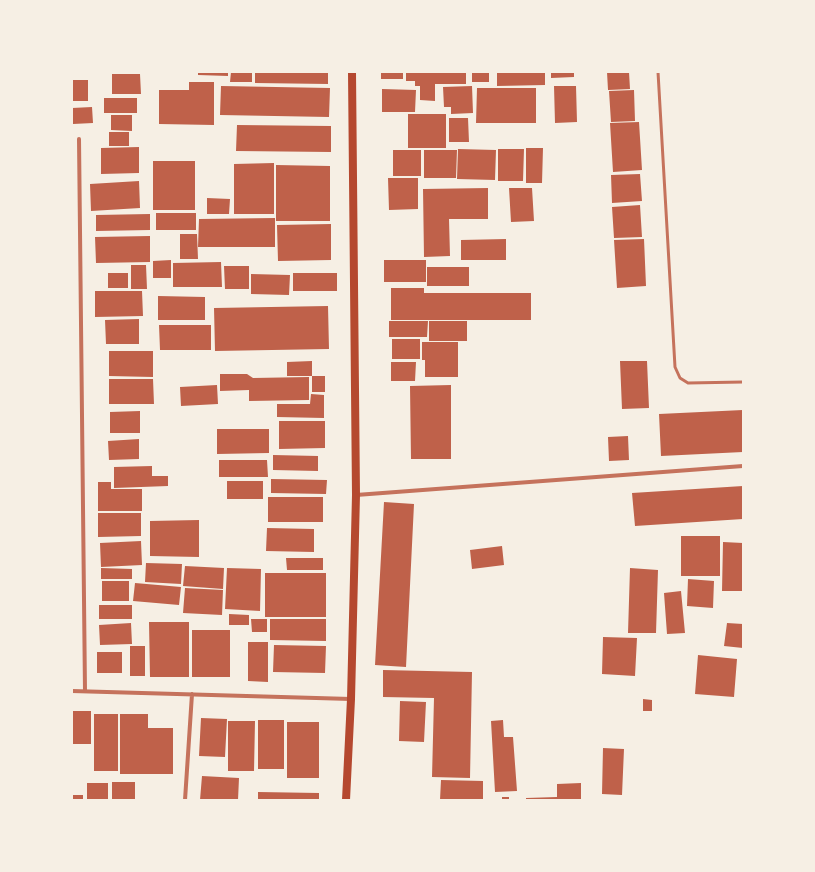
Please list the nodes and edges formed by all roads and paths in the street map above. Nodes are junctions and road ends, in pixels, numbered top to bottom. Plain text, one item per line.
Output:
1 (352, 72) edge
2 (658, 72) edge
3 (79, 139) dead end
4 (743, 382) edge
5 (743, 466) edge
6 (356, 494) junction
7 (72, 691) edge
8 (85, 691) junction
9 (192, 694) junction
10 (351, 699) junction
11 (185, 800) edge
12 (346, 800) edge

1 - 6 main road
2 - 4 lane
3 - 8 street
5 - 6 street
6 - 10 main road
7 - 8 street
8 - 9 street
9 - 10 street
9 - 11 street
10 - 12 main road

